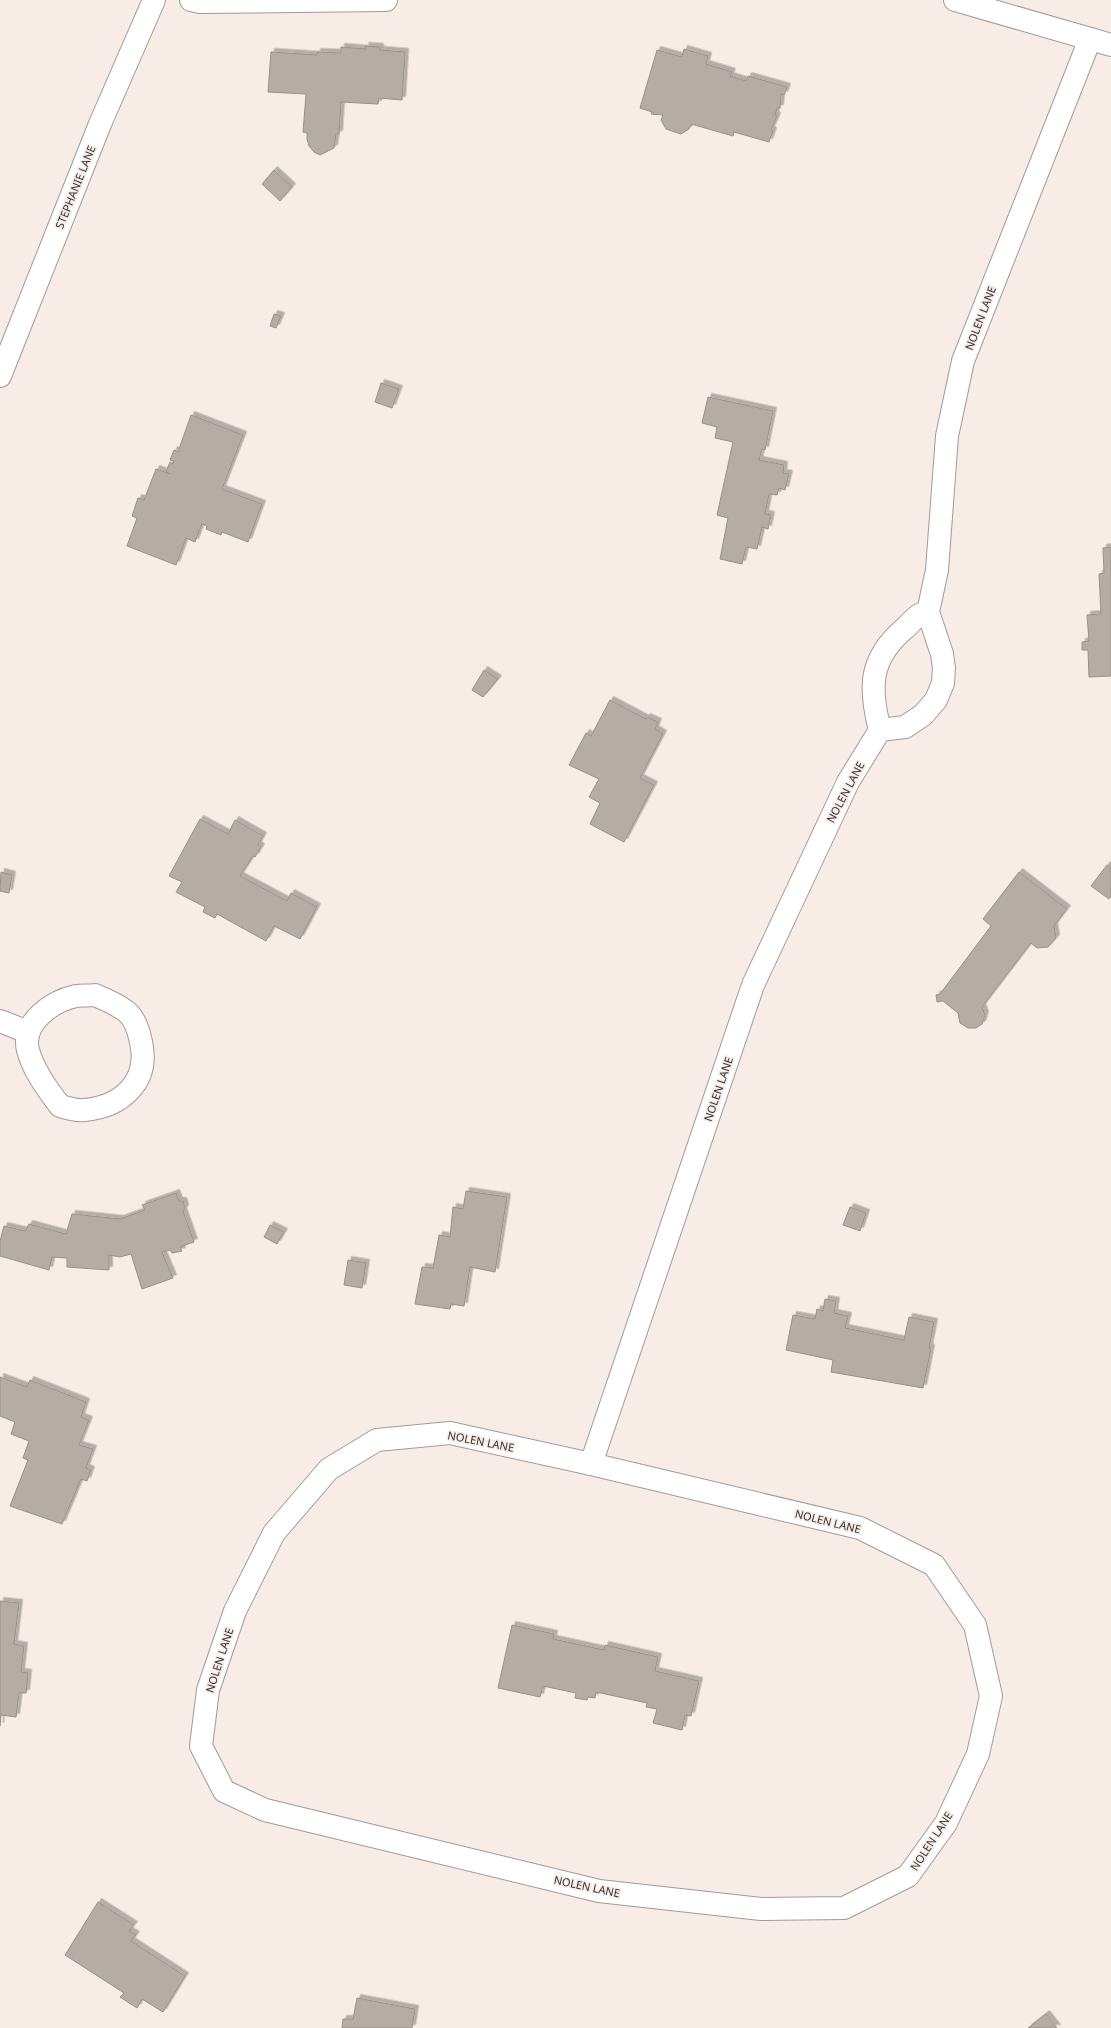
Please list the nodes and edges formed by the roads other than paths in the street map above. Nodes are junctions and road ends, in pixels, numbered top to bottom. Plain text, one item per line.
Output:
1 (154, 0) edge
2 (191, 0) edge
3 (386, 0) edge
4 (955, 0) edge
5 (1090, 39) junction
6 (1111, 46) edge
7 (0, 376) edge
8 (928, 612) junction
9 (880, 730) junction
10 (0, 1021) edge
11 (28, 1032) junction
12 (590, 1464) junction

1 - 7 street, STEPHANIE LANE
2 - 3 street
4 - 5 street
5 - 6 street
5 - 8 street, NOLEN LANE
8 - 9 street
8 - 9 street
9 - 12 street, NOLEN LANE
10 - 11 street
11 - 11 street
12 - 12 street, NOLEN LANE

